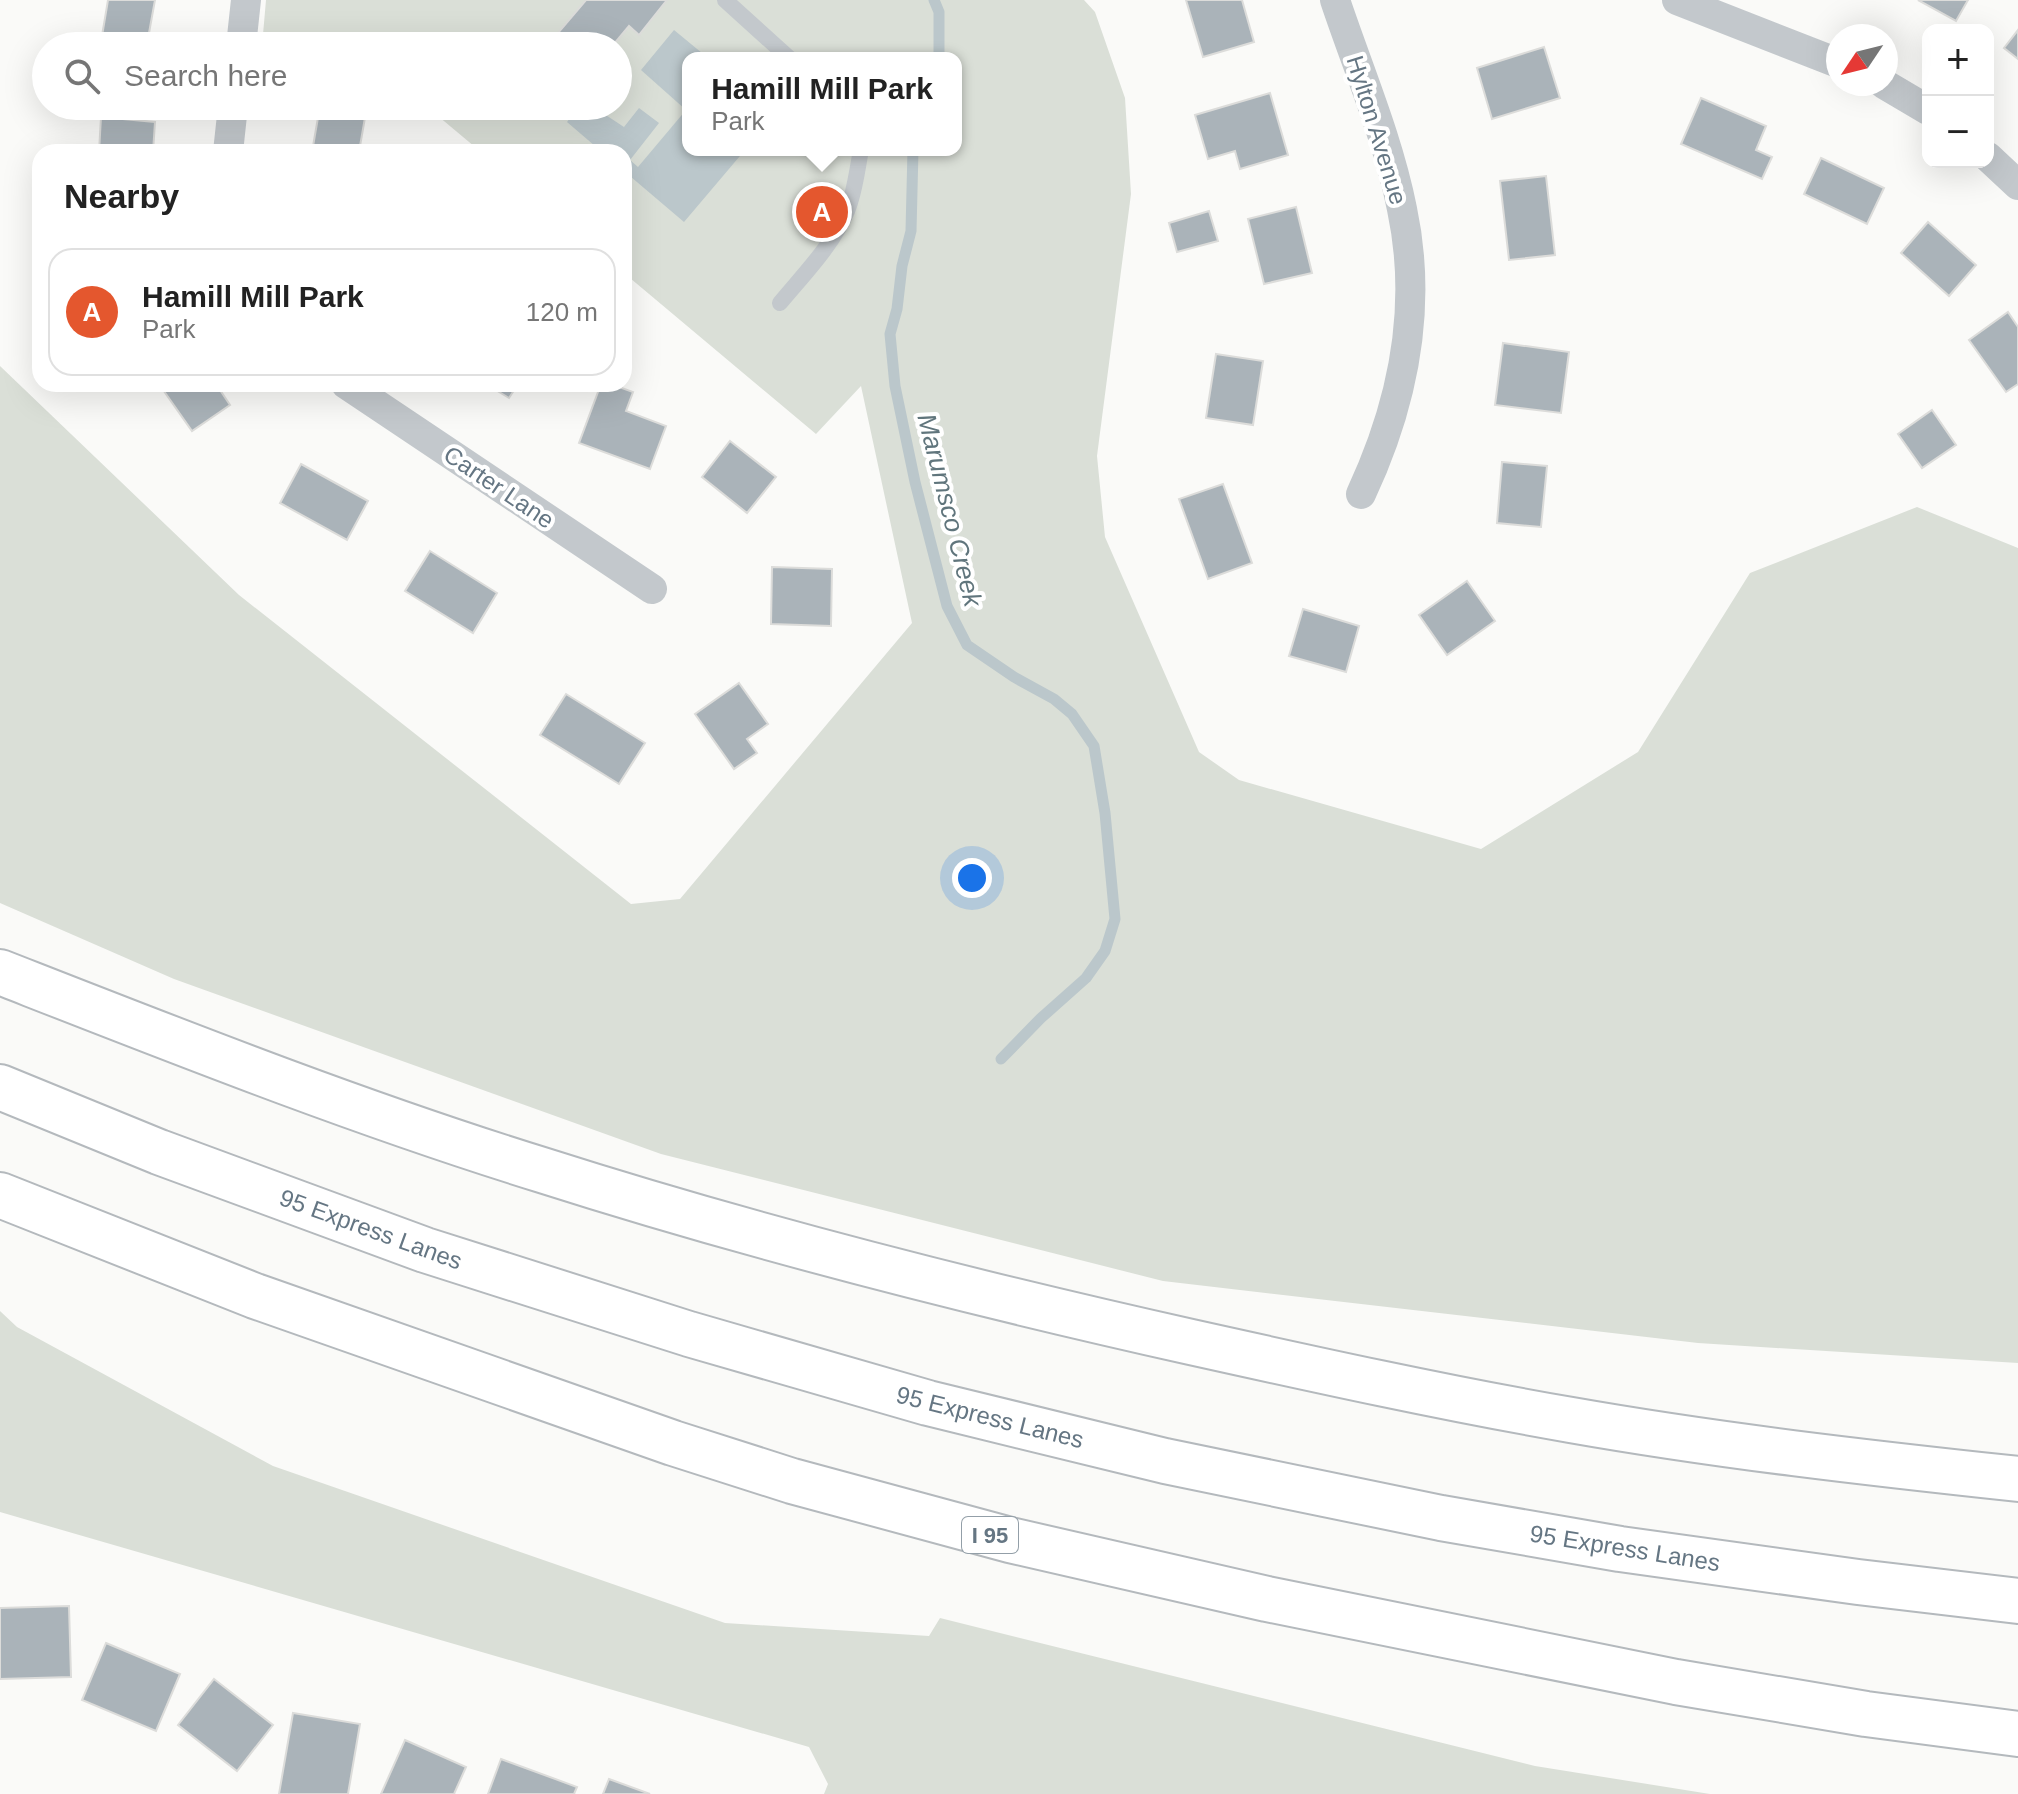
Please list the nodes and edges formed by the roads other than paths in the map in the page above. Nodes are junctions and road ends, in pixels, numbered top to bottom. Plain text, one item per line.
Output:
1 (246, 0) edge
2 (725, 0) edge
3 (1335, 0) edge
4 (1677, 0) edge
5 (243, 32) edge
6 (782, 52) edge
7 (1826, 58) edge
8 (1898, 92) edge
9 (1922, 106) edge
10 (231, 120) edge
11 (229, 144) edge
12 (860, 156) edge
13 (1994, 163) edge
14 (2018, 185) edge
15 (780, 303) dead end
16 (358, 392) edge
17 (1361, 494) dead end
18 (652, 589) dead end
19 (0, 972) edge
20 (0, 1087) edge
21 (0, 1195) edge
22 (2018, 1479) edge
23 (1858, 1582) junction
24 (2018, 1601) edge
25 (2018, 1614) edge
26 (2018, 1734) edge

1 - 5 street
2 - 6 lane
3 - 17 street, Hylton Avenue
4 - 7 street
8 - 9 street
10 - 11 street
12 - 15 lane
13 - 14 street
16 - 18 street, Carter Lane
19 - 22 highway
20 - 23 highway, 95 Express Lanes
21 - 26 highway, I 95
23 - 24 highway, 95 Express Lanes
23 - 25 highway

